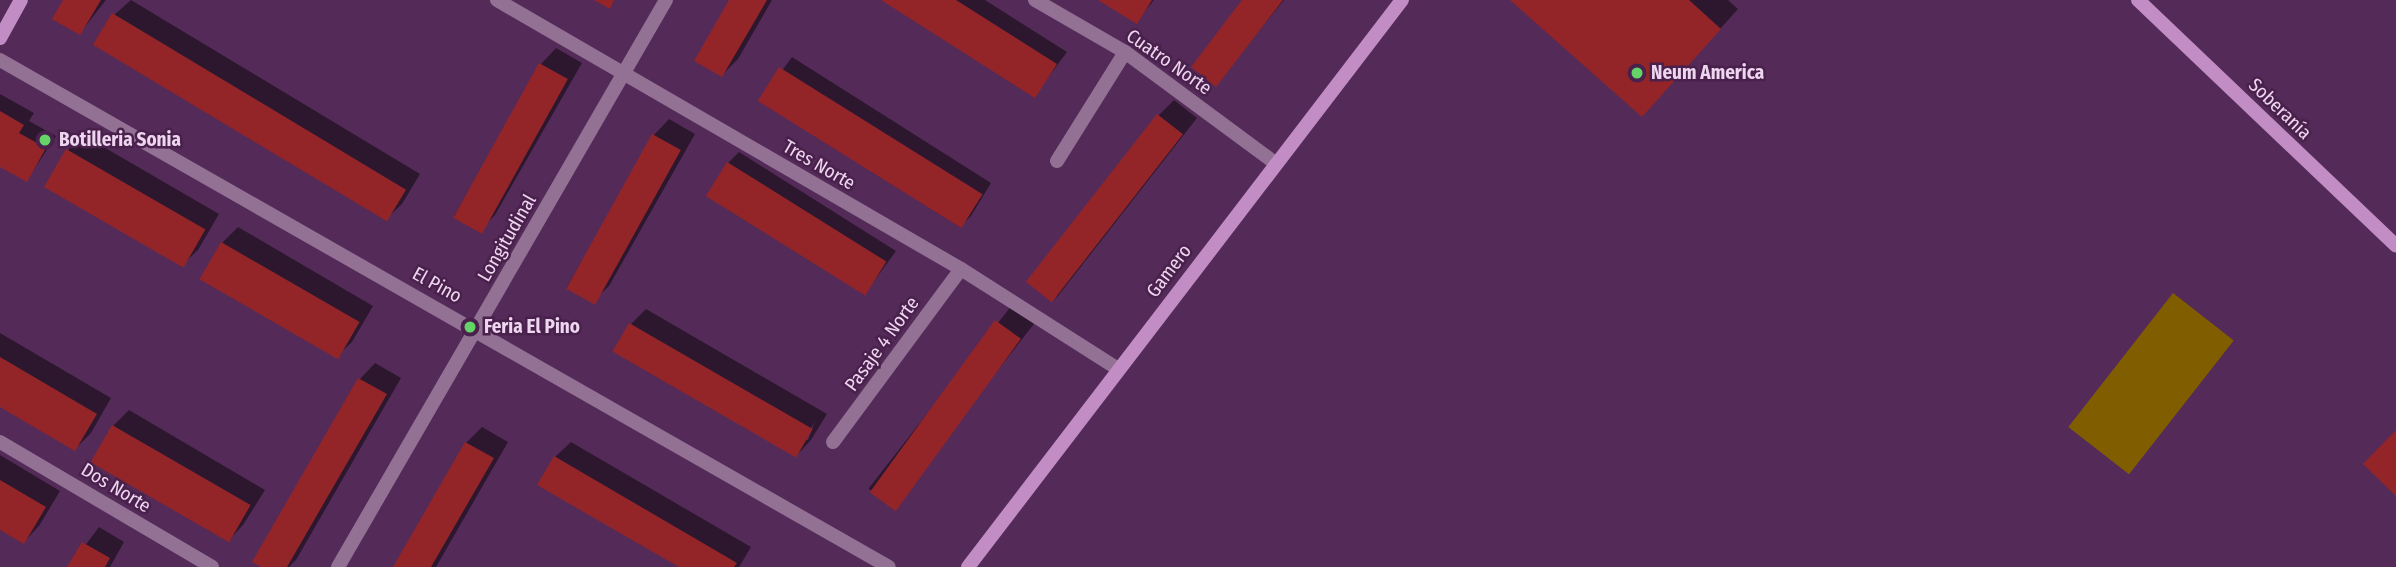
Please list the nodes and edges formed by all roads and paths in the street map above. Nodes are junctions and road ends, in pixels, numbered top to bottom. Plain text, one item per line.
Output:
1 (21, 0) edge
2 (497, 0) edge
3 (666, 0) edge
4 (1035, 0) edge
5 (1402, 0) edge
6 (2138, 0) edge
7 (0, 38) edge
8 (1125, 52) junction
9 (0, 60) edge
10 (623, 74) junction
11 (1057, 161) dead end
12 (1275, 163) junction
13 (2396, 246) edge
14 (961, 269) junction
15 (476, 329) junction
16 (1118, 369) junction
17 (0, 442) edge
18 (833, 442) dead end
19 (212, 567) edge
20 (338, 567) edge
21 (889, 567) edge
22 (968, 567) edge

1 - 7 street
2 - 10 street, Tres Norte
3 - 10 street, Longitudinal
4 - 8 street, Cuatro Norte
5 - 12 street, Gamero
6 - 13 street, Soberanía
8 - 11 street
8 - 12 street, Cuatro Norte
9 - 15 street, El Pino
10 - 14 street, Tres Norte
10 - 15 street, Longitudinal
12 - 16 street, Gamero
14 - 16 street, Tres Norte
14 - 18 street, Pasaje 4 Norte
15 - 20 street, Longitudinal
15 - 21 street, El Pino
16 - 22 street, Gamero
17 - 19 street, Dos Norte

